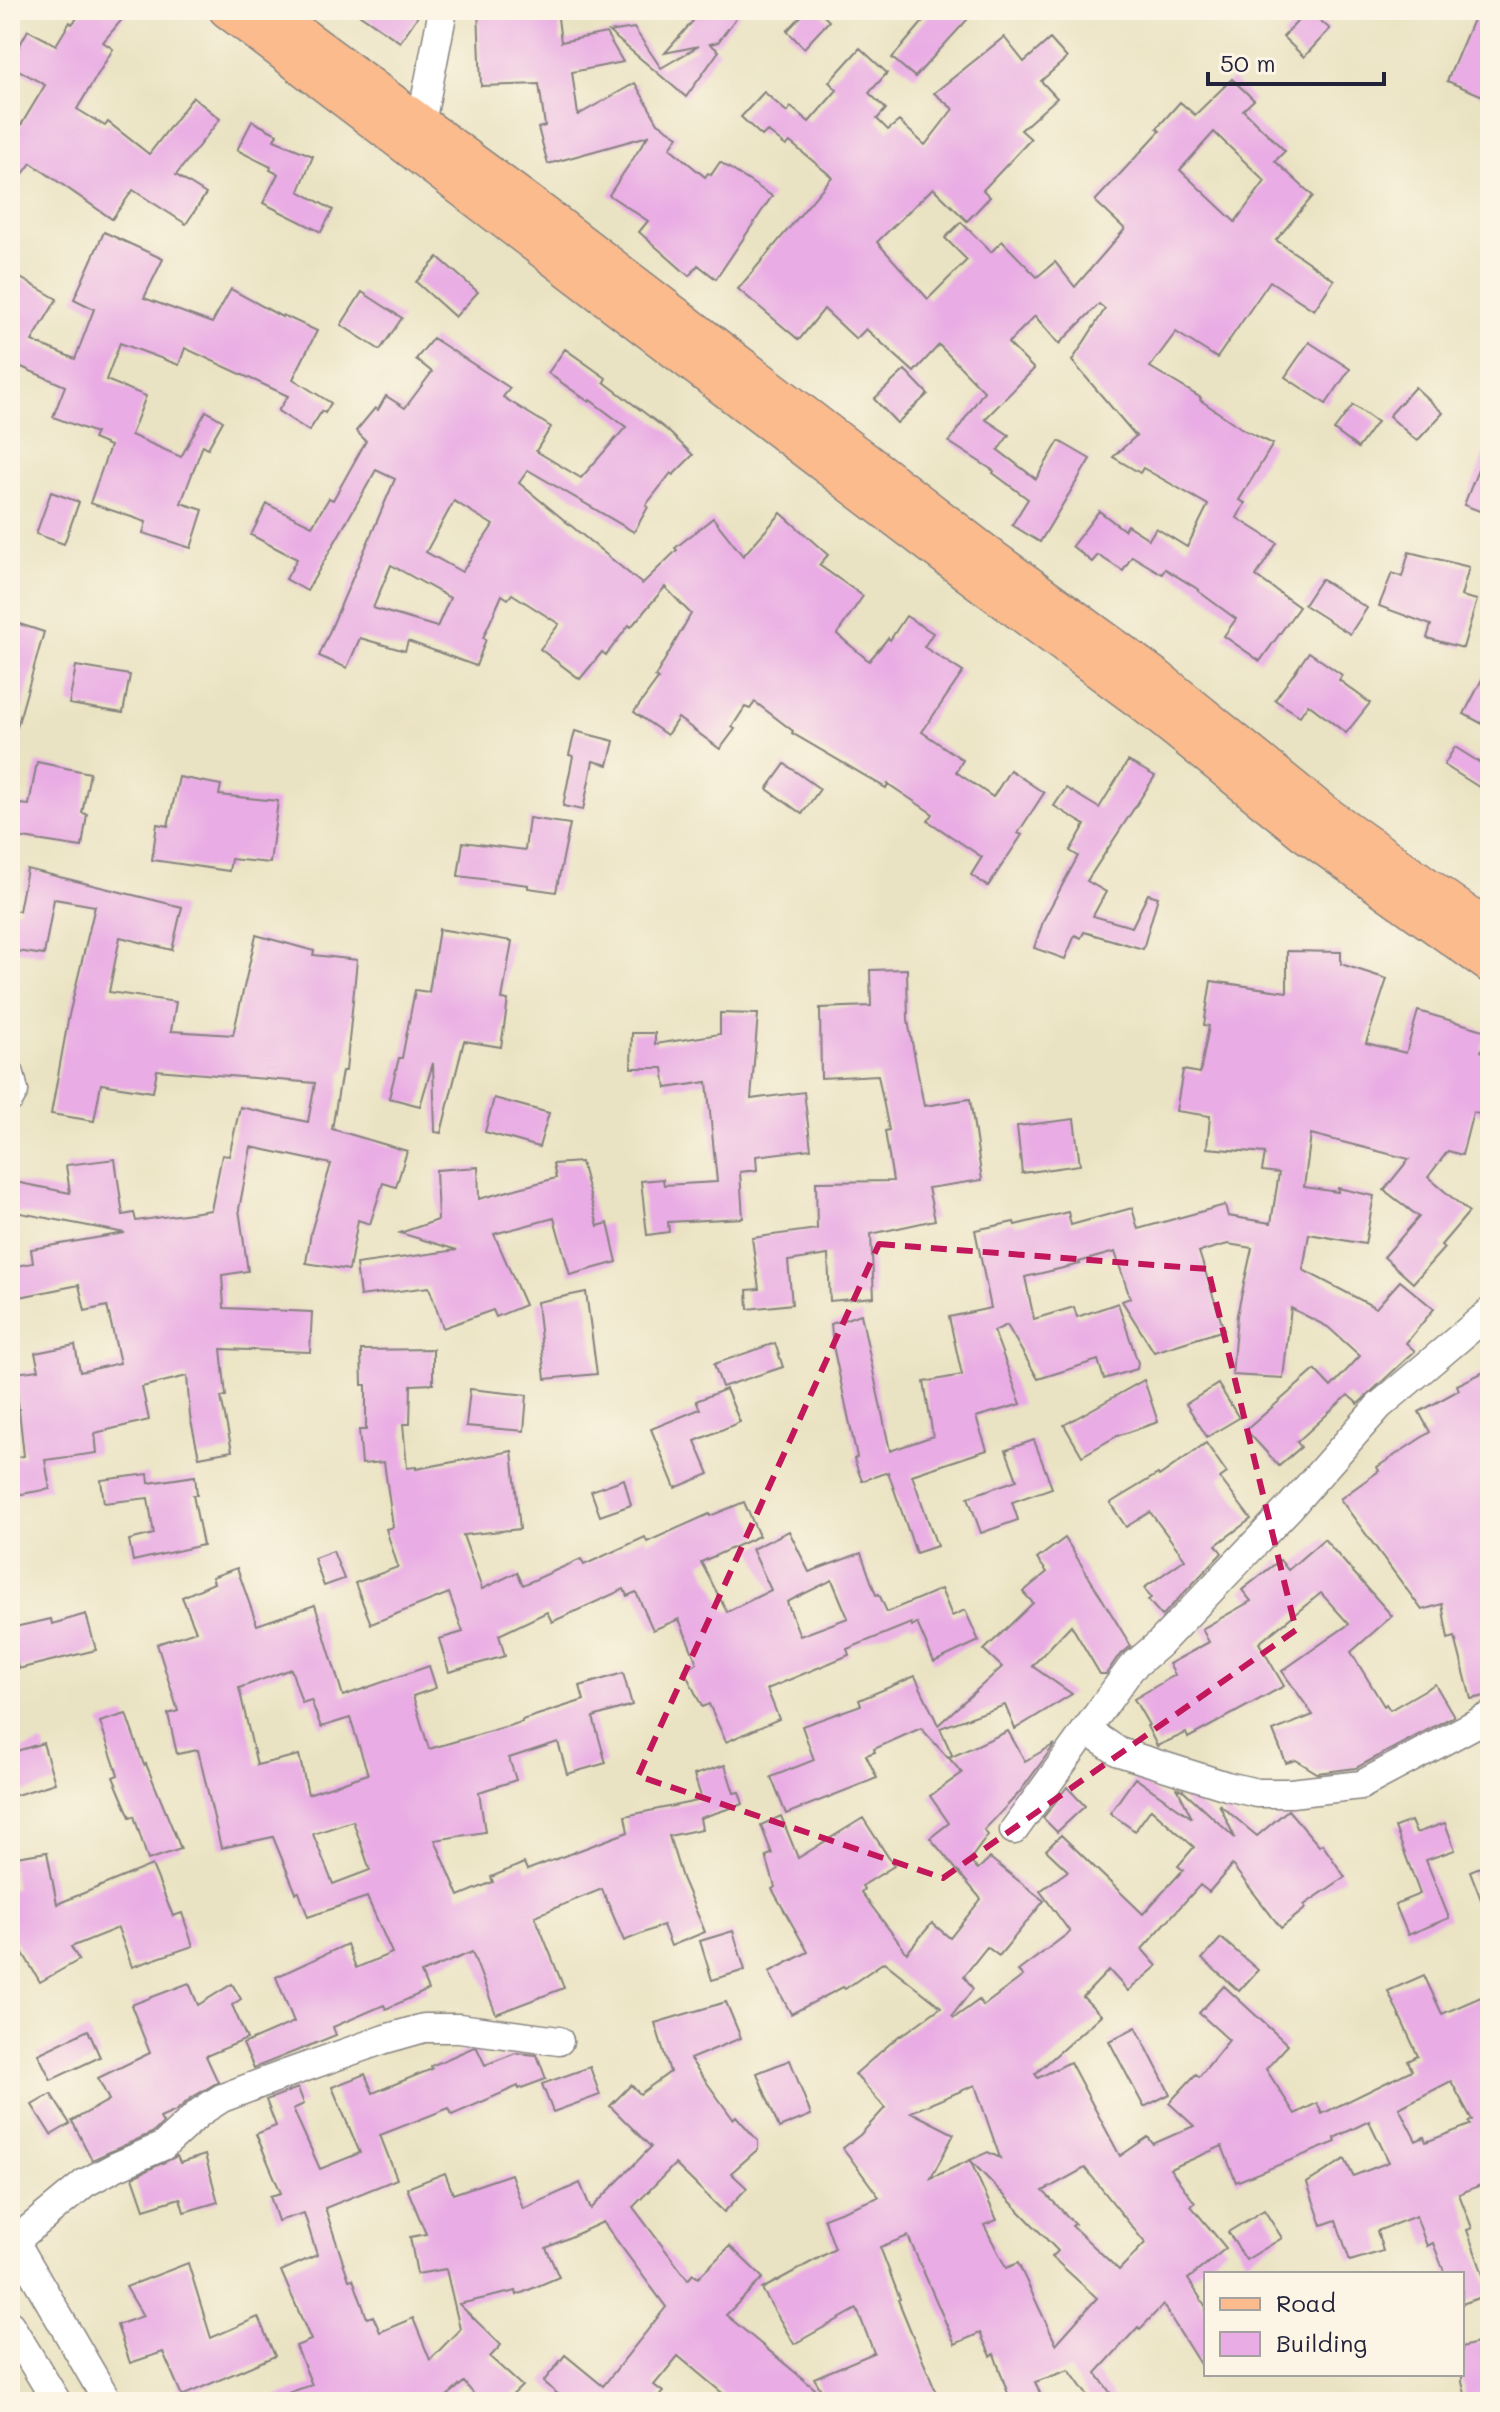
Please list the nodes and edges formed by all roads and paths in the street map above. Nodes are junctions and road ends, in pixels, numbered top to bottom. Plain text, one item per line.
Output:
1 (226, 10) edge
2 (269, 10) edge
3 (443, 10) edge
4 (421, 123) junction
5 (1490, 929) edge
6 (1490, 966) edge
7 (10, 1074) edge
8 (10, 1098) edge
9 (1490, 1312) edge
10 (1490, 1716) edge
11 (1086, 1730) junction
12 (1014, 1830) dead end
13 (559, 2041) dead end
14 (11, 2240) edge
15 (10, 2325) edge
16 (57, 2402) edge
17 (108, 2402) edge

1 - 6 main road
2 - 4 main road
3 - 4 street
4 - 5 main road
7 - 8 street
9 - 11 street
10 - 11 street
11 - 12 street
13 - 14 street
14 - 17 street
15 - 16 street

